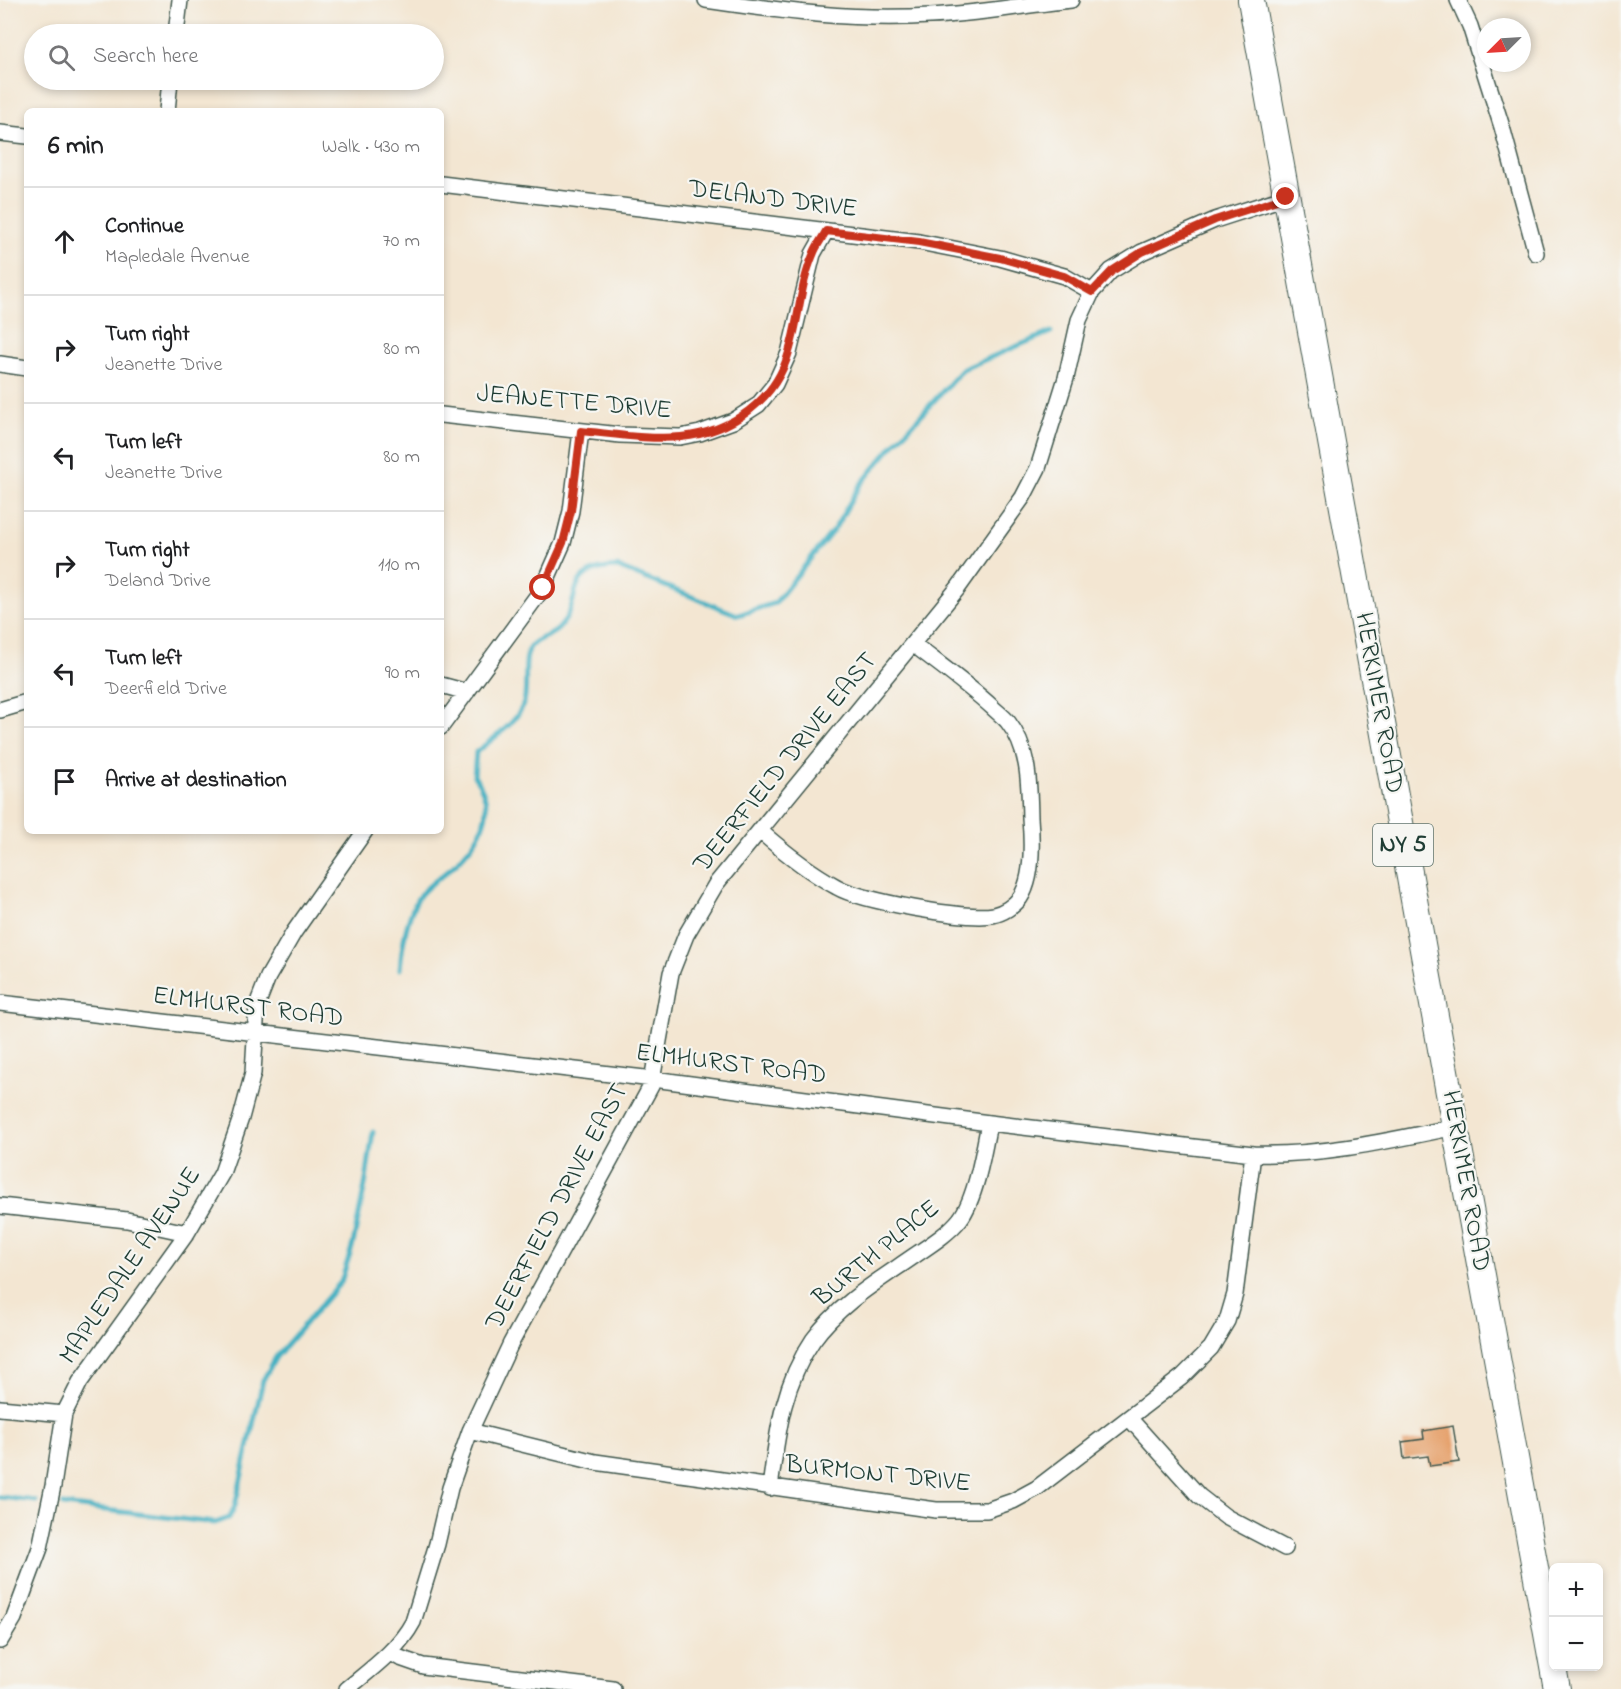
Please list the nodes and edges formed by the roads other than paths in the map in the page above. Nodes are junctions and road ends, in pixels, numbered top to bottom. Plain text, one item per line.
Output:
1 (180, 0) edge
2 (706, 0) edge
3 (1071, 0) edge
4 (1251, 0) edge
5 (1458, 0) edge
6 (177, 24) edge
7 (169, 90) edge
8 (167, 108) edge
9 (0, 134) edge
10 (24, 136) edge
11 (444, 184) edge
12 (1286, 197) junction
13 (826, 231) junction
14 (1536, 253) dead end
15 (1092, 292) junction
16 (0, 364) edge
17 (24, 368) edge
18 (444, 415) edge
19 (581, 431) junction
20 (913, 644) junction
21 (444, 686) edge
22 (467, 692) junction
23 (24, 703) edge
24 (0, 710) edge
25 (444, 723) edge
26 (760, 831) junction
27 (363, 834) edge
28 (0, 1004) edge
29 (256, 1033) junction
30 (653, 1079) junction
31 (989, 1123) junction
32 (1455, 1127) junction
33 (1253, 1154) junction
34 (0, 1206) edge
35 (187, 1233) junction
36 (0, 1408) edge
37 (64, 1414) junction
38 (1130, 1419) junction
39 (470, 1431) junction
40 (770, 1488) junction
41 (1285, 1548) dead end
42 (0, 1641) edge
43 (390, 1652) junction
44 (347, 1689) edge
45 (613, 1689) edge
46 (1557, 1689) edge

1 - 6 street
2 - 3 street
4 - 12 main road, HERKIMER ROAD / NY 5
5 - 14 street
7 - 8 street
9 - 10 street
11 - 13 street, DELAND DRIVE
12 - 15 street, DEERFIELD DRIVE EAST
12 - 32 main road, HERKIMER ROAD / NY 5
13 - 15 street, DELAND DRIVE
13 - 19 street, JEANETTE DRIVE
15 - 20 street, DEERFIELD DRIVE EAST
16 - 17 street
18 - 19 street, JEANETTE DRIVE
19 - 22 street
20 - 26 street, DEERFIELD DRIVE EAST
20 - 26 street
21 - 22 street
22 - 25 street
23 - 24 street
26 - 30 street, DEERFIELD DRIVE EAST
27 - 29 street, MAPLEDALE AVENUE
28 - 29 street, ELMHURST ROAD
29 - 30 street, ELMHURST ROAD
29 - 35 street, MAPLEDALE AVENUE
30 - 31 street, ELMHURST ROAD
30 - 39 street, DEERFIELD DRIVE EAST
31 - 33 street, ELMHURST ROAD
31 - 40 street, BURTH PLACE
32 - 33 street, ELMHURST ROAD
32 - 46 main road, HERKIMER ROAD / NY 5
33 - 38 street, BURMONT DRIVE
34 - 35 street
35 - 37 street, MAPLEDALE AVENUE
36 - 37 street
37 - 42 street, MAPLEDALE AVENUE
38 - 40 street, BURMONT DRIVE
38 - 41 street
39 - 40 street, BURMONT DRIVE
39 - 43 street, DEERFIELD DRIVE EAST
43 - 44 street, DEERFIELD DRIVE EAST
43 - 45 street

